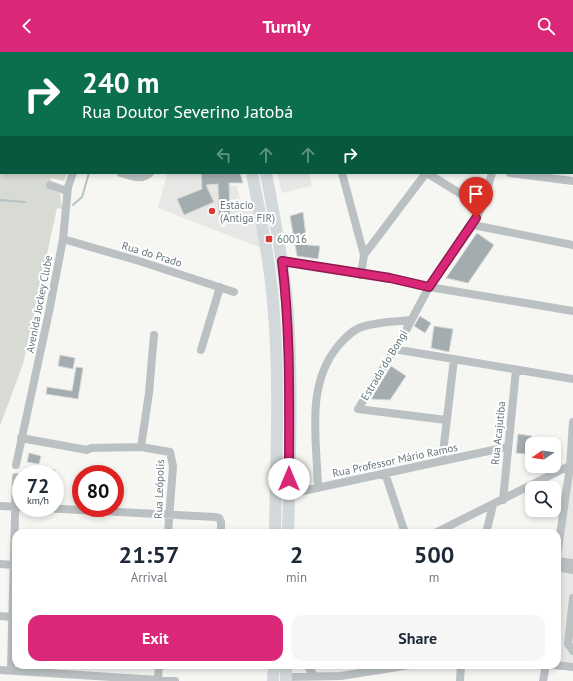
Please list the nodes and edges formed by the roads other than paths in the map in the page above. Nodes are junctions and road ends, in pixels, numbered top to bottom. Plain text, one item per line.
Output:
1 (73, 174) edge
2 (125, 174) edge
3 (149, 174) edge
4 (252, 174) edge
5 (266, 174) edge
6 (342, 174) edge
7 (425, 174) edge
8 (428, 174) edge
9 (492, 174) edge
10 (518, 174) edge
11 (573, 181) edge
12 (50, 185) dead end
13 (67, 191) junction
14 (482, 207) junction
15 (473, 225) junction
16 (63, 239) junction
17 (573, 245) edge
18 (364, 254) junction
19 (282, 261) junction
20 (361, 274) junction
21 (220, 287) junction
22 (429, 287) junction
23 (234, 292) dead end
24 (573, 311) edge
25 (410, 320) junction
26 (154, 335) dead end
27 (394, 349) junction
28 (201, 350) dead end
29 (454, 359) junction
30 (516, 370) junction
31 (573, 379) edge
32 (446, 420) junction
33 (573, 422) edge
34 (21, 438) junction
35 (141, 446) junction
36 (507, 447) junction
37 (442, 461) junction
38 (16, 465) dead end
39 (571, 469) edge
40 (385, 473) junction
41 (318, 488) junction
42 (289, 494) junction
43 (503, 500) junction
44 (493, 505) junction
45 (0, 506) edge
46 (12, 507) edge
47 (64, 509) edge
48 (170, 515) junction
49 (17, 517) edge
50 (16, 529) edge
51 (168, 529) edge
52 (221, 529) edge
53 (275, 529) edge
54 (288, 529) edge
55 (404, 529) edge
56 (443, 529) edge
57 (487, 529) edge
58 (560, 529) edge
59 (561, 562) edge
60 (573, 563) edge
61 (0, 564) edge
62 (12, 565) edge
63 (561, 568) edge
64 (573, 570) edge
65 (573, 598) edge
66 (0, 616) edge
67 (12, 617) joint
68 (573, 650) edge
69 (561, 666) edge
70 (573, 668) edge
71 (159, 669) edge
72 (274, 669) edge
73 (310, 669) edge
74 (374, 669) edge
75 (461, 669) edge
76 (545, 669) edge
77 (0, 670) edge
78 (11, 670) junction
79 (286, 674) edge
80 (314, 676) junction
81 (50, 677) edge
82 (85, 678) edge
83 (158, 679) junction
84 (326, 679) edge
85 (175, 681) edge
86 (273, 681) edge
87 (460, 681) edge
88 (543, 681) edge

1 - 13 street, Avenida Jockey Clube
2 - 3 street
4 - 53 highway
5 - 19 highway
6 - 18 street
7 - 18 street
8 - 14 street
9 - 14 street, Estrada do Bongi
10 - 11 street
12 - 13 street
13 - 16 street, Avenida Jockey Clube
14 - 15 street, Estrada do Bongi
15 - 17 street
15 - 22 street, Estrada do Bongi
16 - 21 street, Rua do Prado
16 - 34 street, Avenida Jockey Clube
18 - 20 street
19 - 20 street
19 - 42 highway
20 - 22 street
21 - 23 street, Rua do Prado
21 - 28 street
22 - 24 street
22 - 25 street, Estrada do Bongi
25 - 27 street, Estrada do Bongi
25 - 41 street, Estrada do Bongi
26 - 35 street
27 - 29 street
27 - 32 street, Estrada do Bongi
29 - 30 street
29 - 32 street
30 - 31 street
30 - 36 street, Rua Acajutiba
32 - 37 street
33 - 39 street
34 - 35 street
34 - 38 street, Avenida Jockey Clube
35 - 48 street, Rua Leópolis
36 - 37 street, Rua Professor Mário Ramos
36 - 43 street, Rua Acajutiba
37 - 40 street, Rua Professor Mário Ramos
39 - 43 street
39 - 58 street
40 - 41 street, Rua Professor Mário Ramos
40 - 55 street
41 - 42 street, Rua Professor Mário Ramos
42 - 54 highway
43 - 44 street
44 - 56 street
44 - 57 street
45 - 46 street
47 - 48 street
48 - 51 street, Rua Leópolis
48 - 52 street
49 - 50 street
59 - 60 street
61 - 62 street
63 - 64 street
65 - 68 street
66 - 67 street
67 - 78 street
69 - 70 street
71 - 83 street
72 - 86 highway
73 - 80 street
74 - 84 street
75 - 87 street
76 - 88 street
77 - 78 street
78 - 81 street
79 - 80 street
80 - 84 street
81 - 82 street
82 - 83 street
83 - 85 street

